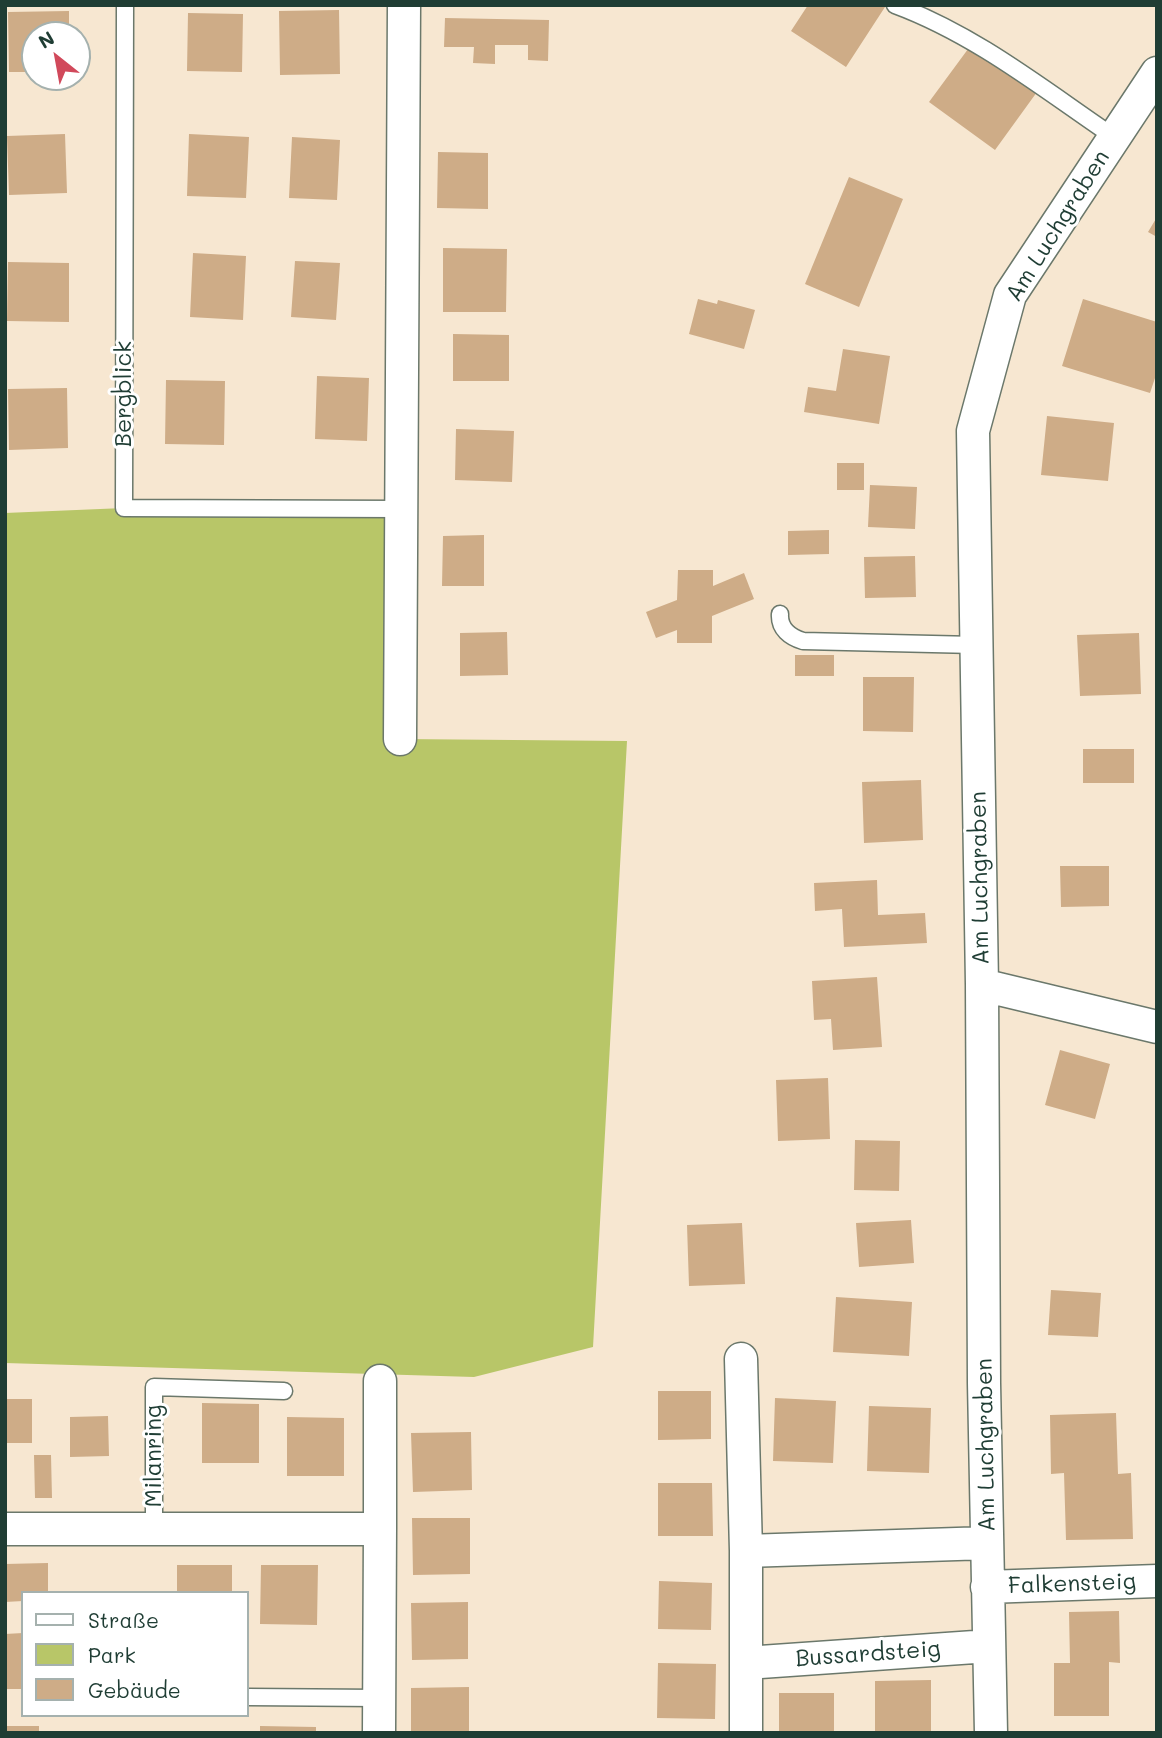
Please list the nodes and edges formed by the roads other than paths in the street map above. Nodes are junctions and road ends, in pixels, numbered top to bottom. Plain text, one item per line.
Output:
1 (125, 5) edge
2 (404, 5) edge
3 (895, 5) edge
4 (1157, 73) edge
5 (1114, 137) junction
6 (400, 509) junction
7 (780, 614) dead end
8 (975, 645) junction
9 (400, 739) dead end
10 (982, 985) junction
11 (1157, 1027) edge
12 (741, 1359) dead end
13 (380, 1381) dead end
14 (284, 1391) dead end
15 (154, 1529) junction
16 (380, 1529) junction
17 (5, 1530) edge
18 (987, 1543) junction
19 (746, 1550) junction
20 (1157, 1581) edge
21 (987, 1587) junction
22 (989, 1646) junction
23 (746, 1663) junction
24 (248, 1697) edge
25 (379, 1698) junction
26 (379, 1733) edge
27 (746, 1733) edge
28 (991, 1733) edge

1 - 6 lane, Bergblick
2 - 6 street
3 - 5 lane
4 - 5 street, Am Luchgraben
5 - 8 street, Am Luchgraben
6 - 9 street
7 - 8 lane
8 - 10 street, Am Luchgraben
10 - 11 street
10 - 18 street, Am Luchgraben
12 - 19 street
13 - 16 street
14 - 15 lane, Milanring
15 - 16 street, Milanring
15 - 17 street, Milanring
16 - 25 street
18 - 19 street
18 - 21 street, Am Luchgraben
19 - 23 street
20 - 21 street, Falkensteig
21 - 22 street, Am Luchgraben
22 - 23 street, Bussardsteig
22 - 28 street, Am Luchgraben
23 - 27 street
24 - 25 lane
25 - 26 street

